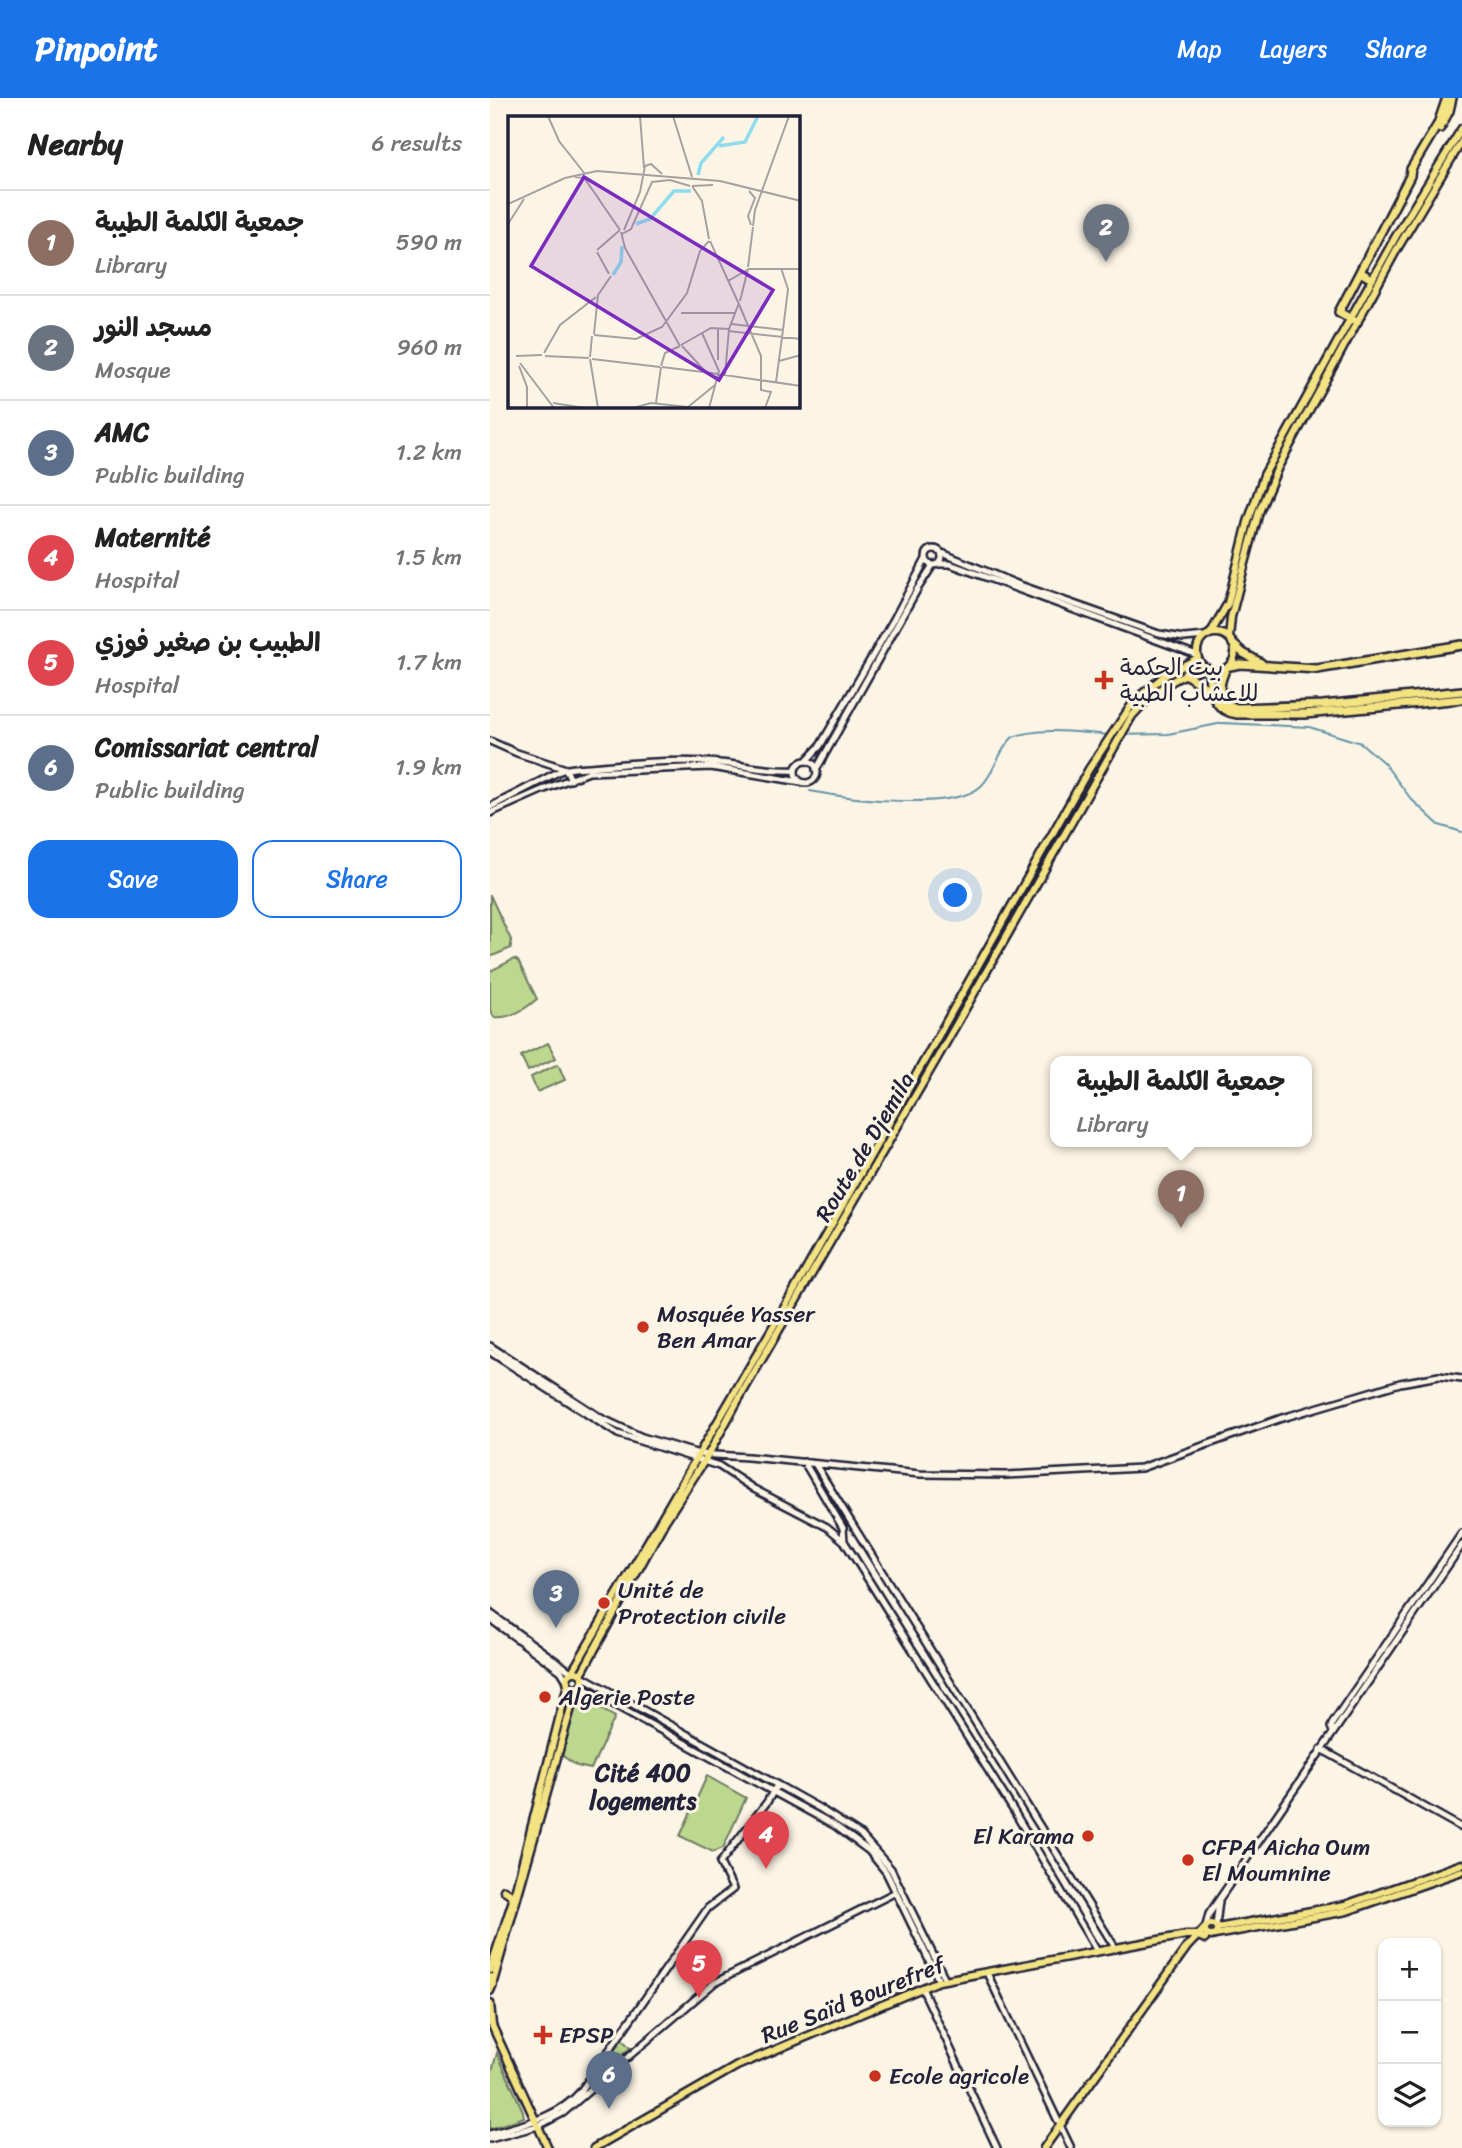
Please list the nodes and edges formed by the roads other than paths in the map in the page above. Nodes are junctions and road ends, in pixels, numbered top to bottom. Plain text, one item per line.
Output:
1 (1450, 98) edge
2 (1462, 128) edge
3 (1462, 141) edge
4 (1360, 272) junction
5 (1372, 279) junction
6 (1354, 320) junction
7 (1304, 411) junction
8 (940, 552) junction
9 (926, 559) junction
10 (936, 564) junction
11 (1208, 635) junction
12 (1231, 641) junction
13 (1461, 646) edge
14 (1197, 656) junction
15 (1268, 666) junction
16 (1227, 668) junction
17 (1208, 669) junction
18 (1185, 674) junction
19 (1462, 691) edge
20 (1211, 692) junction
21 (1462, 699) edge
22 (490, 741) edge
23 (806, 761) junction
24 (566, 769) junction
25 (589, 769) junction
26 (795, 770) junction
27 (816, 770) junction
28 (558, 773) junction
29 (571, 780) junction
30 (801, 782) junction
31 (562, 783) junction
32 (490, 807) edge
33 (490, 813) edge
34 (490, 1346) edge
35 (490, 1352) edge
36 (1462, 1379) edge
37 (732, 1456) junction
38 (702, 1458) junction
39 (804, 1462) junction
40 (815, 1464) junction
41 (726, 1469) junction
42 (1462, 1533) edge
43 (844, 1541) junction
44 (1462, 1545) edge
45 (490, 1613) edge
46 (490, 1619) edge
47 (582, 1675) junction
48 (569, 1677) junction
49 (579, 1687) junction
50 (1333, 1732) junction
51 (1321, 1749) junction
52 (777, 1784) junction
53 (773, 1791) junction
54 (1462, 1828) edge
55 (1462, 1864) edge
56 (1462, 1871) edge
57 (504, 1890) dead end
58 (896, 1892) junction
59 (513, 1900) junction
60 (1219, 1900) junction
61 (1206, 1927) junction
62 (1211, 1934) junction
63 (1196, 1935) junction
64 (1186, 1947) junction
65 (1116, 1949) junction
66 (1097, 1951) junction
67 (491, 1966) edge
68 (987, 1973) junction
69 (491, 1980) edge
70 (942, 1980) junction
71 (922, 1989) junction
72 (490, 1992) edge
73 (490, 2003) edge
74 (491, 2024) edge
75 (537, 2123) junction
76 (1060, 2126) junction
77 (493, 2135) edge
78 (548, 2148) edge
79 (594, 2148) edge
80 (997, 2148) edge
81 (1044, 2148) edge
82 (1071, 2148) edge

1 - 4 highway
2 - 5 main road
3 - 6 main road
4 - 5 highway
4 - 6 highway
5 - 6 main road
6 - 7 main road
7 - 11 main road
7 - 12 main road
8 - 9 main road
8 - 10 main road
8 - 11 main road
9 - 10 main road
9 - 23 main road
10 - 14 main road
10 - 27 main road
11 - 12 main road
11 - 14 main road
12 - 15 highway
12 - 16 main road
13 - 15 highway
14 - 17 main road
14 - 38 main road
15 - 16 highway
16 - 17 main road
16 - 19 highway
17 - 18 main road, Route de Djemila
17 - 20 highway
18 - 20 highway
18 - 38 main road, Route de Djemila
20 - 21 highway
22 - 24 main road
23 - 26 main road
23 - 27 main road
24 - 25 main road
24 - 28 main road
24 - 29 main road
25 - 26 main road
25 - 29 main road
25 - 30 main road
26 - 30 main road
27 - 30 main road
28 - 31 main road
28 - 32 main road
29 - 31 main road
31 - 33 main road
34 - 38 main road
35 - 38 main road
36 - 40 main road
37 - 38 main road
37 - 39 main road
37 - 41 main road
38 - 41 main road
38 - 47 main road, Route de Djemila
38 - 48 main road
39 - 40 main road
39 - 43 main road
40 - 65 main road
41 - 43 main road
42 - 50 main road
43 - 66 main road
44 - 50 main road
45 - 48 main road
46 - 48 main road
47 - 48 main road
47 - 49 main road, Route de Djemila
47 - 52 main road
48 - 49 main road
48 - 59 main road
49 - 53 main road
49 - 69 main road
50 - 51 main road
51 - 54 main road
51 - 60 main road
52 - 53 main road
52 - 70 main road
53 - 58 main road
53 - 75 main road
55 - 62 main road
56 - 62 main road
57 - 59 main road
58 - 70 main road
58 - 75 main road
59 - 67 main road
60 - 61 main road
60 - 62 main road
61 - 62 main road
61 - 62 main road
61 - 63 main road
62 - 63 main road
62 - 64 main road
63 - 64 main road
63 - 65 main road, Rue Saïd Bourefref
64 - 76 main road
65 - 66 main road, Rue Saïd Bourefref
66 - 68 main road, Rue Saïd Bourefref
68 - 70 main road, Rue Saïd Bourefref
68 - 76 main road
69 - 72 main road
70 - 71 main road, Rue Saïd Bourefref
71 - 79 main road, Rue Saïd Bourefref
71 - 80 main road
73 - 74 main road
74 - 75 main road
75 - 77 main road
75 - 78 main road
76 - 81 main road
76 - 82 main road

